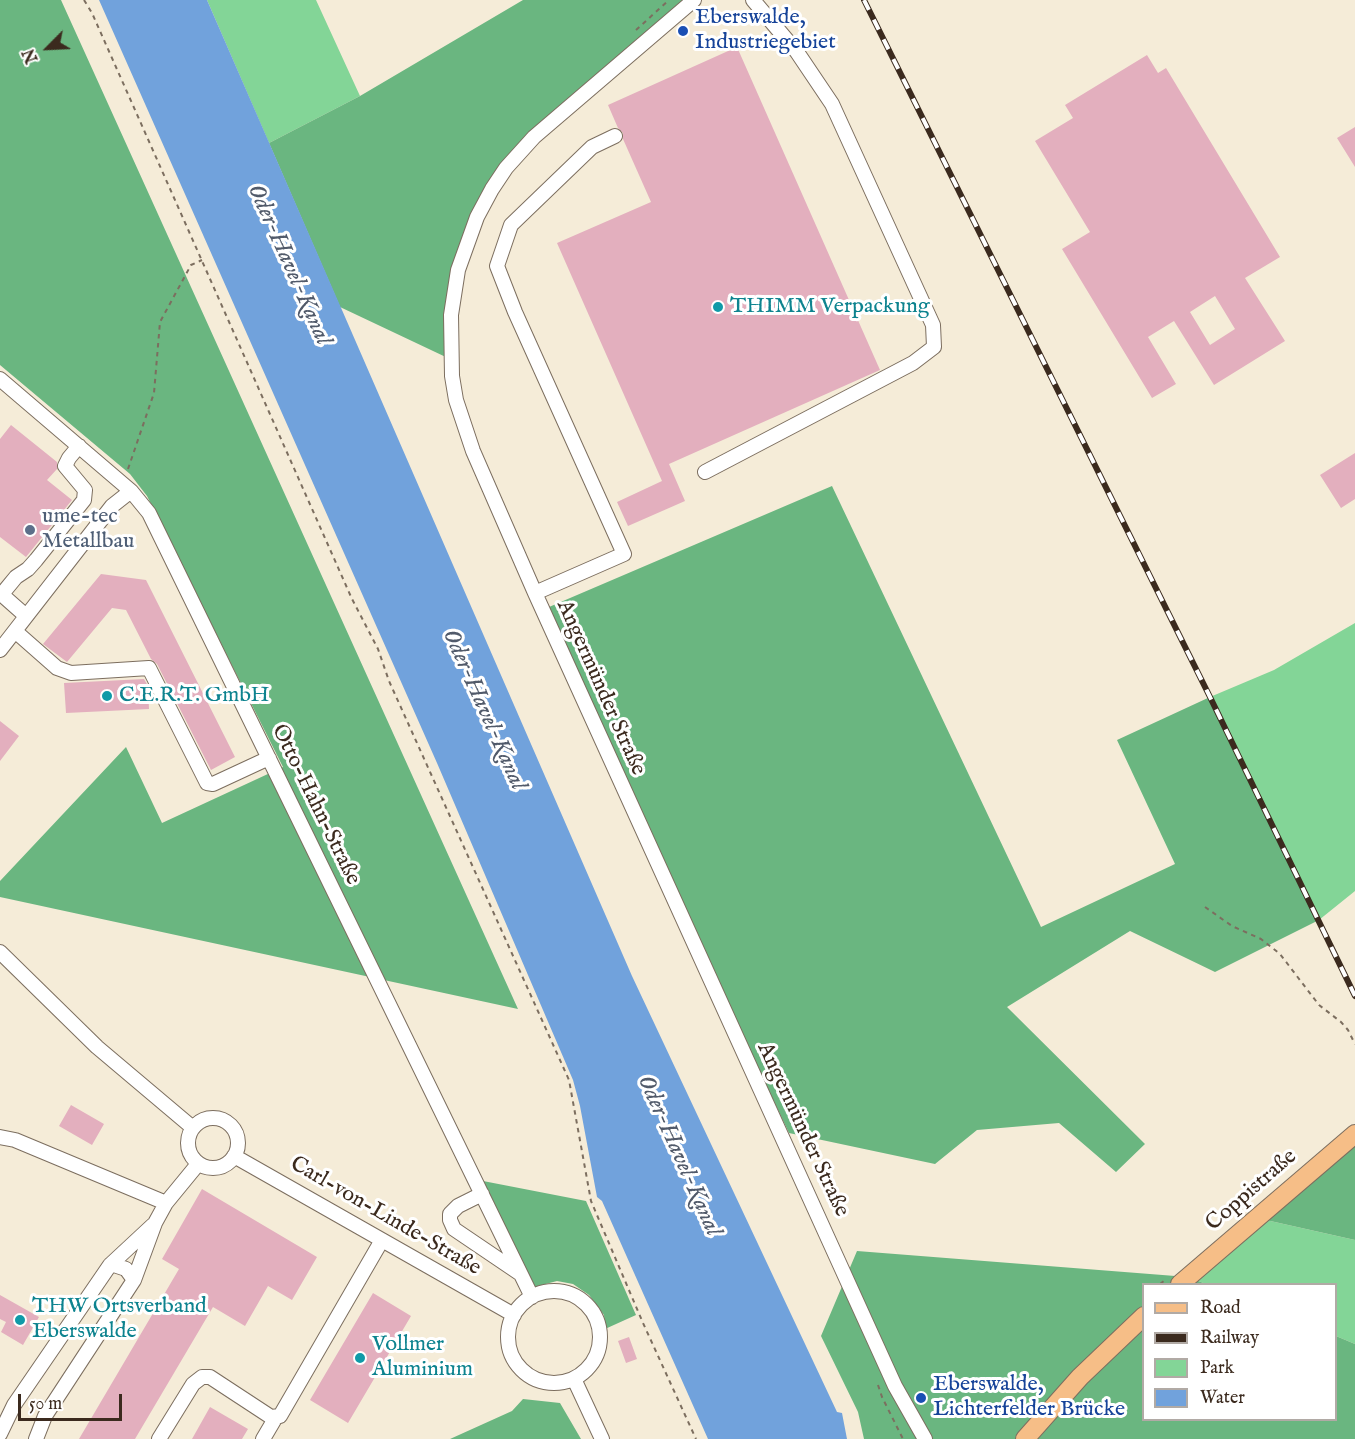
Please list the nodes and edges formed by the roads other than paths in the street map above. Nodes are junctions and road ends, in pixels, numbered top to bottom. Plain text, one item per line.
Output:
1 (694, 0) edge
2 (753, 0) edge
3 (615, 136) dead end
4 (0, 379) edge
5 (78, 446) junction
6 (705, 472) dead end
7 (127, 487) junction
8 (535, 593) junction
9 (1, 594) edge
10 (26, 616) junction
11 (15, 631) junction
12 (0, 650) edge
13 (269, 758) junction
14 (0, 952) edge
15 (193, 1128) junction
16 (1355, 1134) edge
17 (0, 1137) edge
18 (234, 1156) junction
19 (198, 1164) junction
20 (482, 1194) junction
21 (166, 1203) junction
22 (155, 1223) junction
23 (382, 1240) junction
24 (111, 1264) junction
25 (521, 1275) junction
26 (134, 1280) junction
27 (1181, 1283) edge
28 (532, 1297) junction
29 (514, 1316) junction
30 (1142, 1317) edge
31 (574, 1379) junction
32 (276, 1417) junction
33 (0, 1434) edge
34 (36, 1439) edge
35 (159, 1439) edge
36 (263, 1439) edge
37 (602, 1439) edge
38 (925, 1439) edge
39 (1025, 1439) edge

1 - 8 street, Angermünder Straße
2 - 6 street
3 - 8 street
4 - 5 street, Otto-Hahn-Straße
5 - 7 street, Otto-Hahn-Straße
5 - 9 street
7 - 10 street
7 - 13 street, Otto-Hahn-Straße
8 - 38 street, Angermünder Straße
9 - 10 street
10 - 11 street
11 - 12 street
11 - 13 street
13 - 20 street, Otto-Hahn-Straße
14 - 15 street
15 - 18 street
15 - 19 street
16 - 27 main road, Coppistraße
17 - 21 street
18 - 19 street
18 - 23 street, Carl-von-Linde-Straße
19 - 21 street
20 - 25 street, Otto-Hahn-Straße
20 - 25 street
21 - 22 street
22 - 24 street
22 - 26 street
23 - 29 street, Carl-von-Linde-Straße
23 - 32 street
24 - 26 street
24 - 33 street
25 - 28 street, Otto-Hahn-Straße
26 - 34 street
28 - 29 street
28 - 31 street
29 - 31 street
30 - 39 main road
31 - 37 street
32 - 35 street
32 - 36 street

